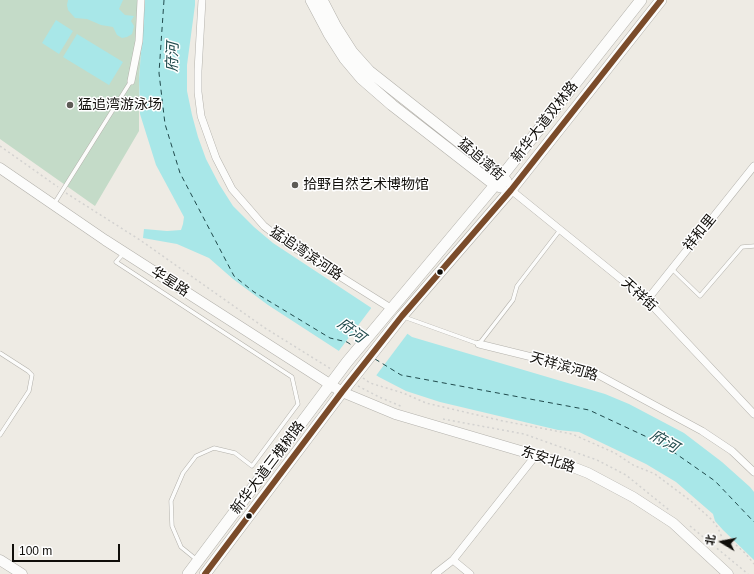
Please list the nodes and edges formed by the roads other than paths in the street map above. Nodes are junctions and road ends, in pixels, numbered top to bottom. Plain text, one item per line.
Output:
1 (141, 0) edge
2 (202, 0) edge
3 (311, 0) edge
4 (322, 0) edge
5 (661, 0) edge
6 (639, 1) edge
7 (131, 81) joint
8 (754, 166) edge
9 (0, 168) edge
10 (502, 176) junction
11 (495, 185) junction
12 (511, 190) junction
13 (54, 204) junction
14 (561, 230) junction
15 (754, 246) edge
16 (124, 253) junction
17 (672, 269) junction
18 (647, 300) junction
19 (389, 313) junction
20 (400, 319) junction
21 (479, 344) junction
22 (0, 352) edge
23 (347, 362) joint
24 (358, 372) joint
25 (330, 385) junction
26 (342, 392) junction
27 (754, 414) edge
28 (0, 435) edge
29 (536, 455) junction
30 (754, 472) edge
31 (0, 560) edge
32 (453, 560) junction
33 (198, 561) junction
34 (22, 574) edge
35 (188, 574) edge
36 (205, 574) edge
37 (435, 574) edge
38 (470, 574) edge
39 (728, 574) edge

1 - 7 street
2 - 19 street, 猛追湾滨河路
3 - 11 main road, 猛追湾街
4 - 10 main road, 猛追湾街
5 - 12 main road, 新华大道双林路
6 - 10 main road, 新华大道双林路
7 - 13 lane
8 - 17 street, 祥和里
9 - 13 street, 华星路
10 - 11 main road, 新华大道双林路
10 - 12 main road, 猛追湾街
11 - 12 main road, 猛追湾街
11 - 19 main road, 新华大道双林路
12 - 14 street, 天祥街
12 - 20 main road, 新华大道双林路
13 - 16 street, 华星路
14 - 18 street, 天祥街
14 - 21 lane
15 - 17 lane
16 - 25 street, 华星路
16 - 33 lane
17 - 18 street, 祥和里
18 - 27 street, 天祥街
19 - 23 main road, 新华大道双林路
20 - 21 lane, 天祥滨河路
20 - 24 main road, 新华大道双林路
21 - 30 street, 天祥滨河路
22 - 28 lane
23 - 25 main road, 新华大道三槐树路
24 - 26 main road, 新华大道三槐树路
25 - 26 street, 华星路
25 - 33 main road, 新华大道三槐树路
26 - 29 street, 东安北路
26 - 36 main road, 新华大道三槐树路
29 - 32 street
29 - 39 street, 东安北路
31 - 34 street
32 - 37 street
32 - 38 street
33 - 35 main road, 新华大道三槐树路

